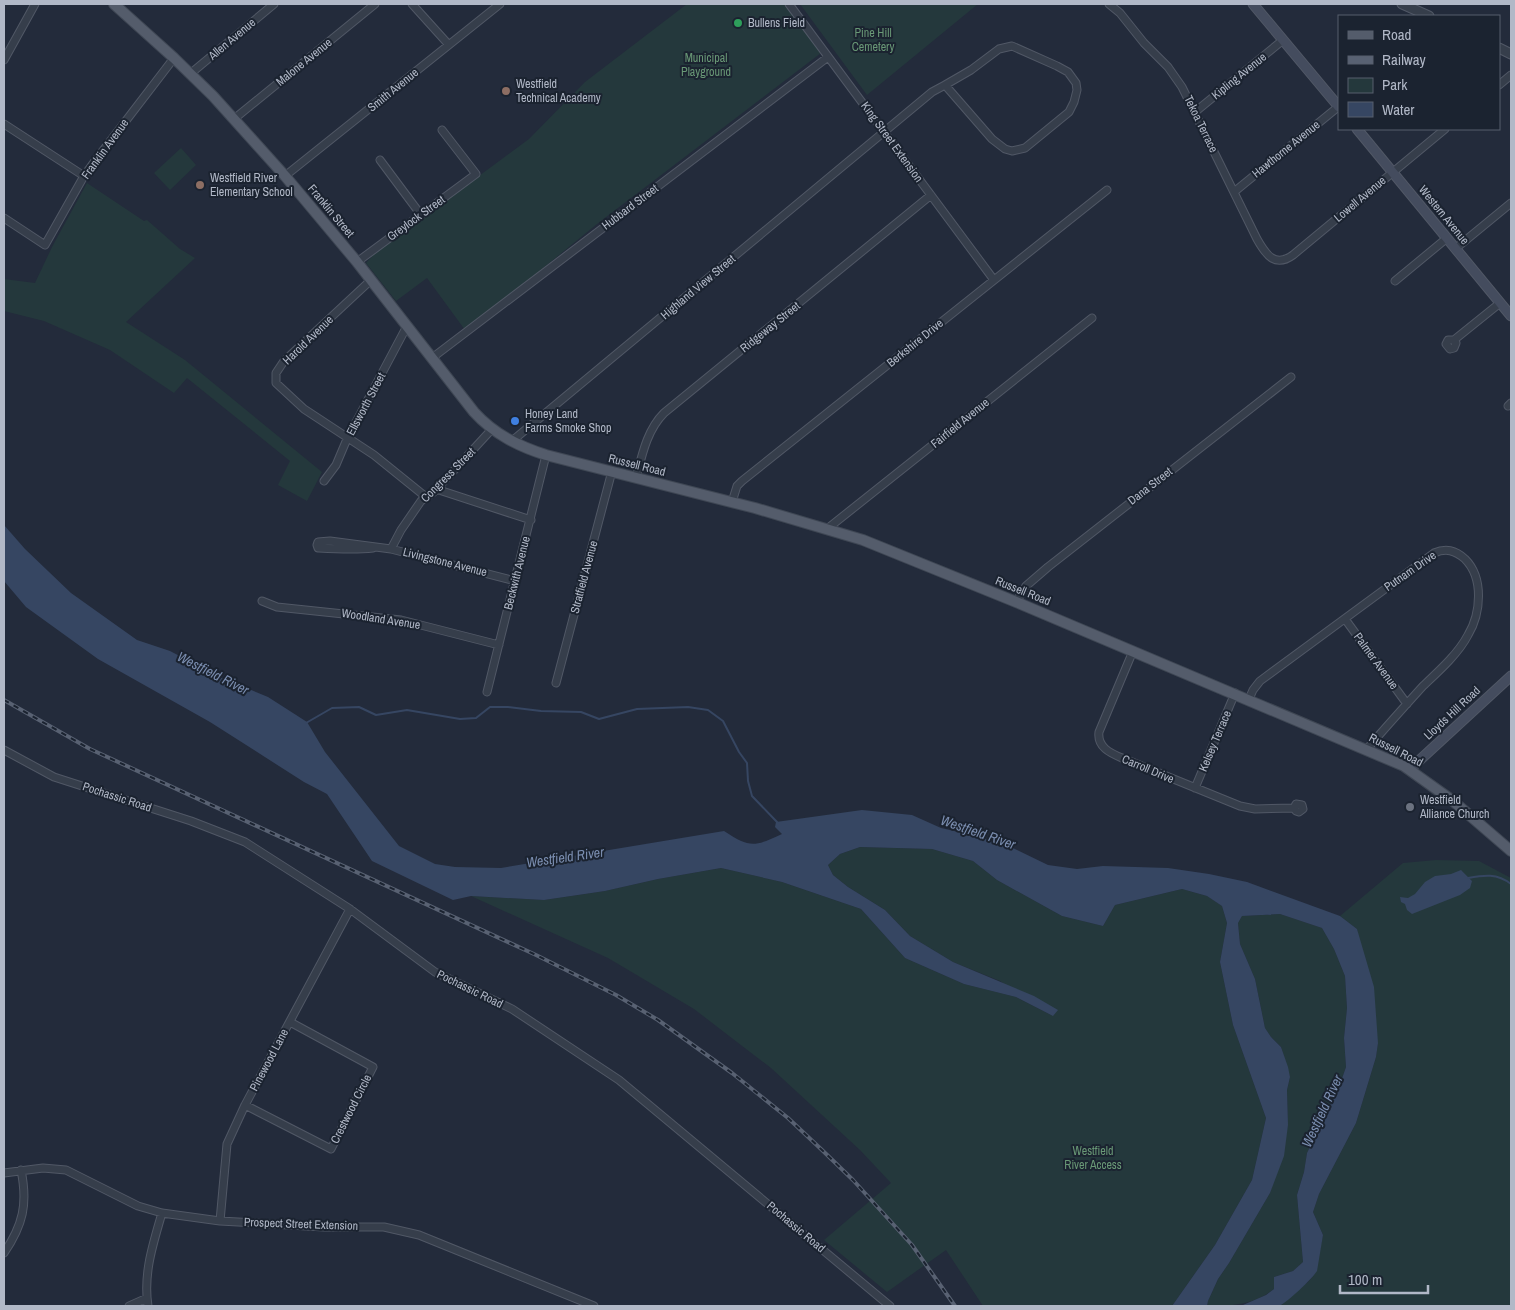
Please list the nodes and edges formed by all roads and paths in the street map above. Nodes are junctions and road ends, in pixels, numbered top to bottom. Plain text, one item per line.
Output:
1 (35, 4) edge
2 (114, 4) edge
3 (274, 4) edge
4 (375, 4) edge
5 (412, 4) edge
6 (500, 4) edge
7 (790, 4) edge
8 (1109, 4) edge
9 (1253, 4) edge
10 (1402, 4) edge
11 (1427, 15) edge
12 (1284, 40) junction
13 (449, 45) junction
14 (828, 56) junction
15 (174, 58) junction
16 (4, 59) edge
17 (190, 74) junction
18 (1511, 75) edge
19 (1500, 84) edge
20 (945, 85) junction
21 (1338, 106) edge
22 (1338, 108) edge
23 (1195, 112) junction
24 (234, 119) junction
25 (4, 124) edge
26 (442, 130) dead end
27 (1358, 130) edge
28 (1444, 130) edge
29 (884, 132) junction
30 (380, 160) dead end
31 (1392, 172) junction
32 (84, 176) junction
33 (285, 176) junction
34 (1107, 190) dead end
35 (1234, 192) junction
36 (931, 195) junction
37 (1511, 203) edge
38 (421, 214) junction
39 (4, 218) edge
40 (1447, 238) junction
41 (1455, 249) junction
42 (1272, 258) joint
43 (357, 262) junction
44 (371, 280) junction
45 (994, 280) junction
46 (1395, 281) dead end
47 (1500, 304) junction
48 (1511, 315) edge
49 (1092, 318) dead end
50 (407, 326) junction
51 (1454, 340) dead end
52 (432, 358) junction
53 (1291, 377) dead end
54 (492, 429) junction
55 (347, 439) junction
56 (512, 441) junction
57 (546, 454) junction
58 (612, 471) junction
59 (636, 478) junction
60 (324, 481) dead end
61 (435, 491) junction
62 (426, 497) junction
63 (732, 502) junction
64 (531, 520) junction
65 (827, 529) junction
66 (373, 548) junction
67 (391, 549) junction
68 (515, 580) junction
69 (262, 601) dead end
70 (1016, 602) junction
71 (1345, 619) junction
72 (499, 645) junction
73 (1133, 650) junction
74 (1511, 676) edge
75 (556, 683) dead end
76 (487, 692) dead end
77 (1235, 693) junction
78 (1249, 699) junction
79 (1407, 704) junction
80 (1367, 749) junction
81 (4, 750) edge
82 (1410, 769) junction
83 (1195, 788) junction
84 (1294, 808) dead end
85 (1511, 851) edge
86 (350, 909) junction
87 (290, 1022) junction
88 (245, 1105) junction
89 (21, 1170) junction
90 (4, 1173) edge
91 (162, 1213) junction
92 (220, 1221) junction
93 (4, 1253) edge
94 (147, 1298) junction
95 (129, 1306) edge
96 (148, 1306) edge
97 (594, 1306) edge
98 (890, 1306) edge

1 - 16 street
2 - 15 main road, Franklin Street
3 - 17 street, Allen Avenue
4 - 24 street, Malone Avenue
5 - 13 street
6 - 13 street, Smith Avenue
7 - 14 street, King Street Extension
8 - 23 street, Tekoa Terrace
9 - 12 main road
10 - 11 street
12 - 21 main road
12 - 23 street, Kipling Avenue
13 - 33 street, Smith Avenue
14 - 29 street, King Street Extension
14 - 52 street, Hubbard Street
15 - 17 main road, Franklin Street
15 - 32 street, Franklin Avenue
17 - 24 main road, Franklin Street
18 - 19 street
20 - 20 street, Highland View Street
20 - 29 street, Highland View Street
22 - 35 street, Hawthorne Avenue
23 - 35 street, Tekoa Terrace
24 - 33 main road, Franklin Street
25 - 32 street
26 - 38 street, Greylock Street
27 - 31 main road, Western Avenue
28 - 31 street, Lowell Avenue
29 - 36 street, King Street Extension
29 - 56 street, Highland View Street
30 - 38 street
31 - 40 main road, Western Avenue
31 - 42 street, Lowell Avenue
32 - 39 street, Franklin Avenue
33 - 43 main road, Franklin Street
34 - 45 street, Berkshire Drive
35 - 42 street, Tekoa Terrace
36 - 45 street, King Street Extension
36 - 59 street, Ridgeway Street
37 - 41 street
38 - 43 street, Greylock Street
40 - 41 main road, Western Avenue
40 - 46 street
41 - 47 main road, Western Avenue
43 - 44 main road, Franklin Street
44 - 50 main road, Franklin Street
44 - 55 street, Harold Avenue
45 - 63 street, Berkshire Drive
47 - 48 main road, Western Avenue
47 - 51 street
49 - 65 street, Fairfield Avenue
50 - 52 main road, Franklin Street
50 - 55 street, Ellsworth Street
52 - 54 main road, Franklin Street
53 - 70 street, Dana Street
54 - 56 main road, Russell Road
54 - 61 street, Congress Street
55 - 60 street, Ellsworth Street
55 - 62 street
56 - 57 main road, Russell Road
57 - 58 main road, Russell Road
57 - 64 street, Beckwith Avenue
58 - 59 main road, Russell Road
58 - 75 street, Stratfield Avenue
59 - 63 main road, Russell Road
61 - 62 street, Congress Street
61 - 64 street
62 - 67 street, Congress Street
63 - 65 main road, Russell Road
64 - 68 street, Beckwith Avenue
65 - 70 main road, Russell Road
66 - 66 street, Livingstone Avenue
66 - 67 street, Livingstone Avenue
67 - 68 street, Livingstone Avenue
68 - 72 street, Beckwith Avenue
69 - 72 street, Woodland Avenue
70 - 73 main road, Russell Road
71 - 78 street, Putnam Drive
71 - 79 street, Palmer Avenue
71 - 79 street, Putnam Drive
72 - 76 street, Beckwith Avenue
73 - 77 main road, Russell Road
73 - 83 street, Carroll Drive
74 - 82 main road, Lloyds Hill Road
77 - 78 main road, Russell Road
77 - 83 street, Kelsey Terrace
78 - 80 main road, Russell Road
79 - 80 street, Putnam Drive
80 - 82 main road, Russell Road
81 - 86 street, Pochassic Road
82 - 85 main road, Russell Road
83 - 84 street, Carroll Drive
86 - 87 street, Pinewood Lane
86 - 98 street, Pochassic Road
87 - 88 street, Pinewood Lane
87 - 88 street, Crestwood Circle
88 - 92 street, Pinewood Lane
89 - 90 street, Prospect Street Extension
89 - 91 street, Prospect Street Extension
89 - 93 street
91 - 92 street, Prospect Street Extension
91 - 94 street
92 - 97 street, Prospect Street Extension
94 - 95 street
94 - 96 street

